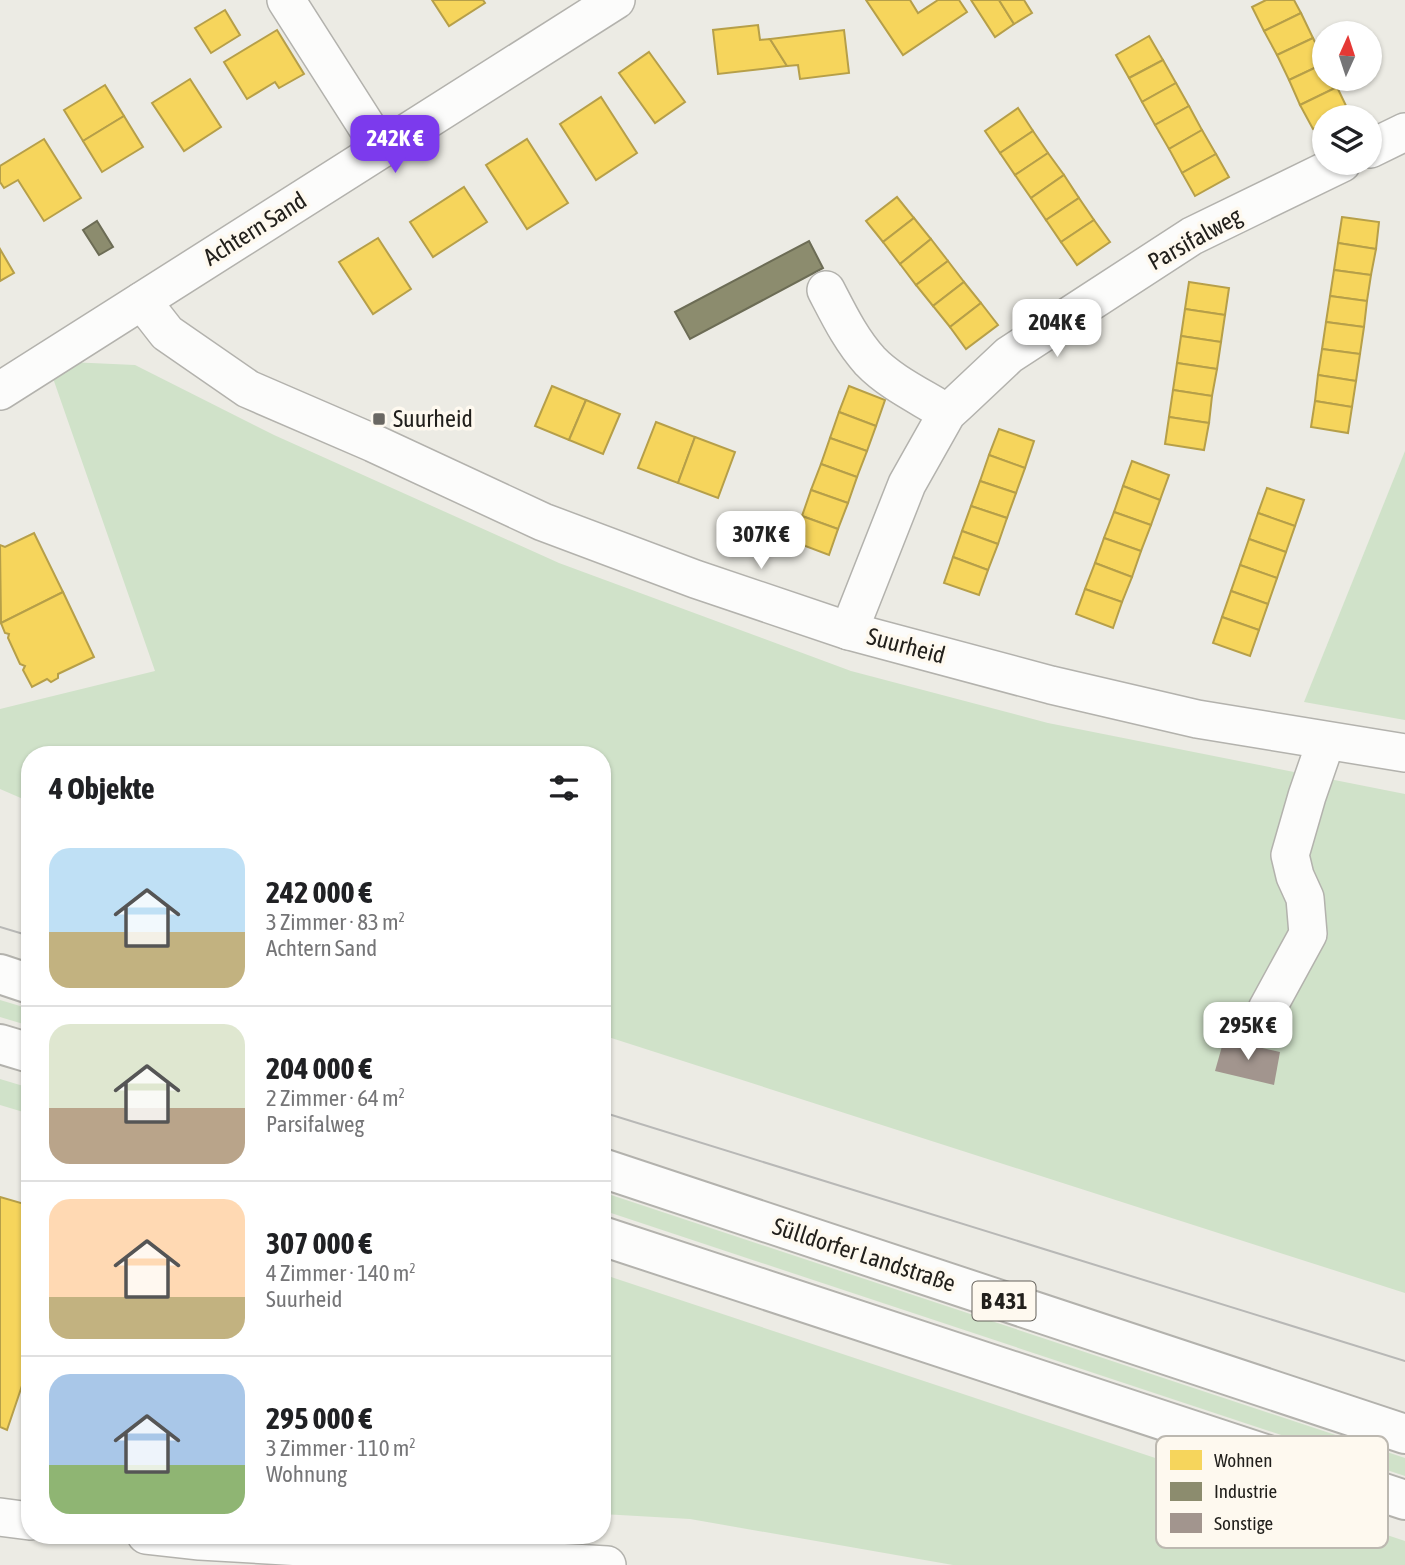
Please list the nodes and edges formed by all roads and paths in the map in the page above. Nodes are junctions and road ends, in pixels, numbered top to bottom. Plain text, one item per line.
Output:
1 (286, 0) edge
2 (616, 0) edge
3 (1405, 132) edge
4 (1382, 143) edge
5 (381, 149) junction
6 (1317, 175) edge
7 (826, 290) dead end
8 (142, 300) junction
9 (0, 391) edge
10 (947, 413) junction
11 (849, 631) junction
12 (1326, 741) junction
13 (1405, 753) edge
14 (0, 975) edge
15 (21, 981) edge
16 (1267, 1009) dead end
17 (0, 1044) edge
18 (21, 1050) edge
19 (611, 1171) edge
20 (611, 1239) edge
21 (1405, 1434) edge
22 (1210, 1436) edge
23 (1388, 1494) edge
24 (1405, 1500) edge
25 (0, 1517) edge
26 (21, 1520) edge
27 (251, 1544) edge
28 (607, 1565) edge

1 - 5 street
2 - 5 street, Achtern Sand
3 - 4 street
5 - 8 street, Achtern Sand
6 - 10 street, Parsifalweg
7 - 10 street
8 - 9 street, Achtern Sand
8 - 11 street, Suurheid
10 - 11 street, Parsifalweg
11 - 12 street, Suurheid
12 - 13 street, Suurheid
12 - 16 street
14 - 15 highway
17 - 18 highway
19 - 21 highway, Sülldorfer Landstraße / B 431
20 - 22 highway, B 431
23 - 24 highway, B 431
25 - 26 street
27 - 28 street

